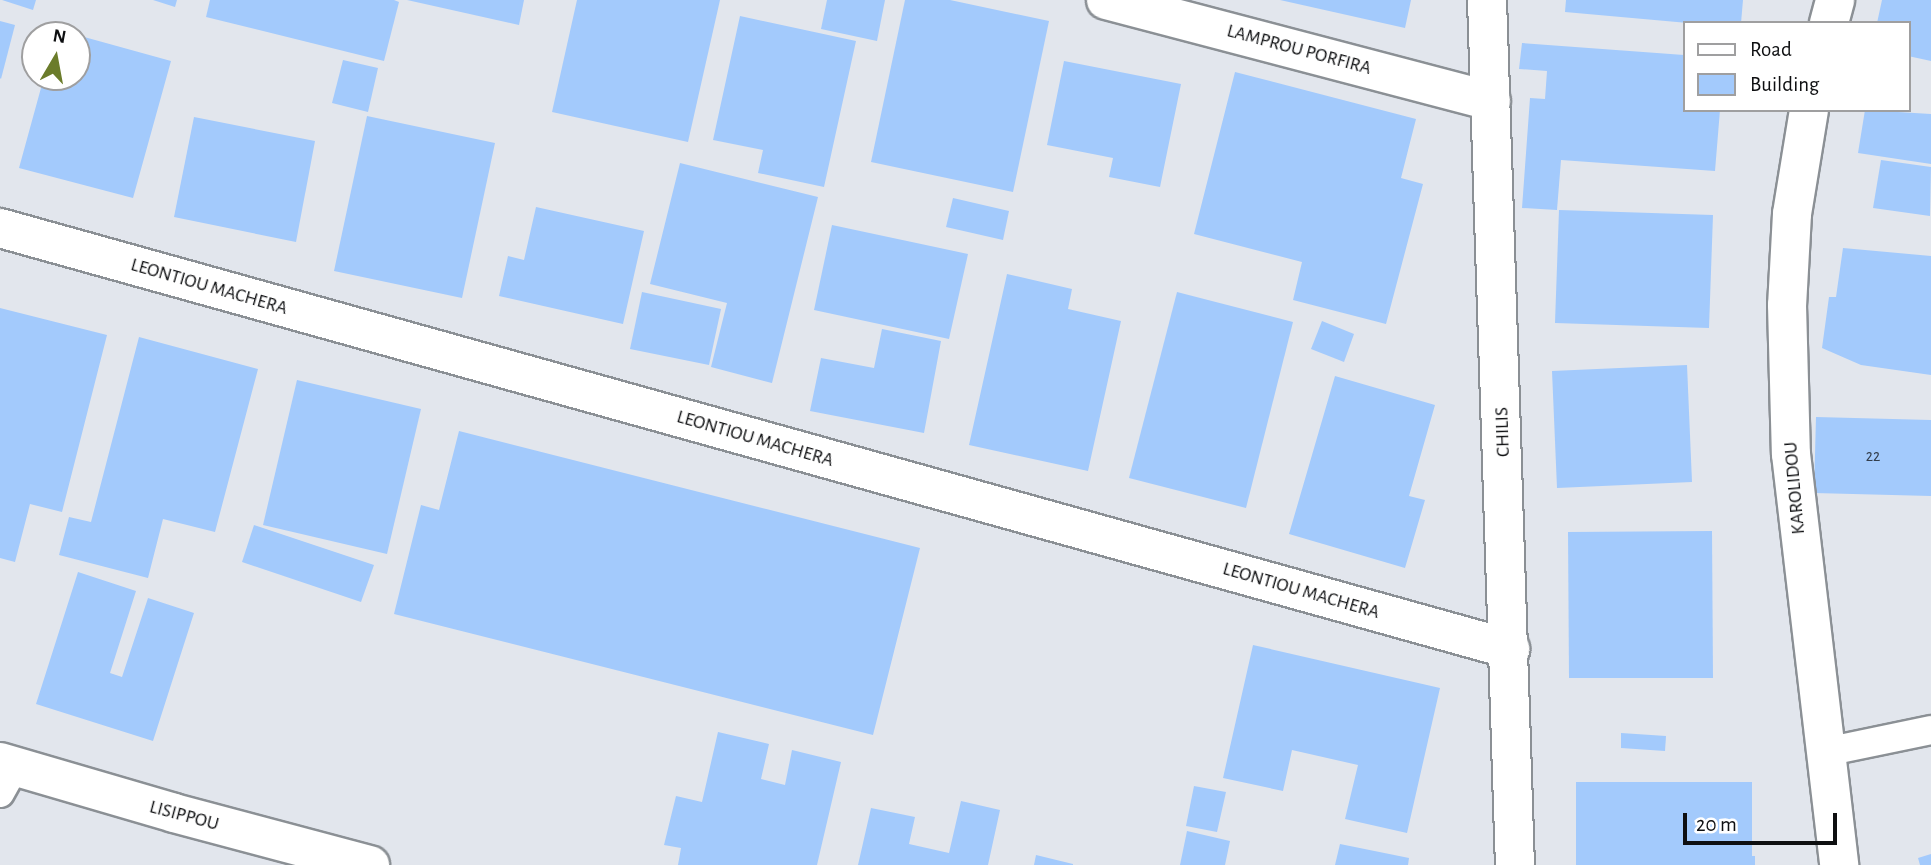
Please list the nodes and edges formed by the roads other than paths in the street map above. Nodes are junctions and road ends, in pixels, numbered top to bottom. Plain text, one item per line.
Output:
1 (1106, 0) edge
2 (1488, 0) edge
3 (1835, 0) edge
4 (1830, 21) edge
5 (1491, 101) junction
6 (1809, 112) edge
7 (0, 229) edge
8 (1510, 649) junction
9 (1931, 730) edge
10 (1825, 752) junction
11 (5, 774) edge
12 (370, 865) edge
13 (1515, 865) edge
14 (1839, 865) edge

1 - 5 street, LAMPROU PORFIRA
2 - 5 street, CHILIS
3 - 4 street
5 - 8 street, CHILIS
6 - 10 street, KAROLIDOU
7 - 8 street, LEONTIOU MACHERA
8 - 13 street, CHILIS
9 - 10 lane
10 - 14 street, KAROLIDOU
11 - 12 street, LISIPPOU

